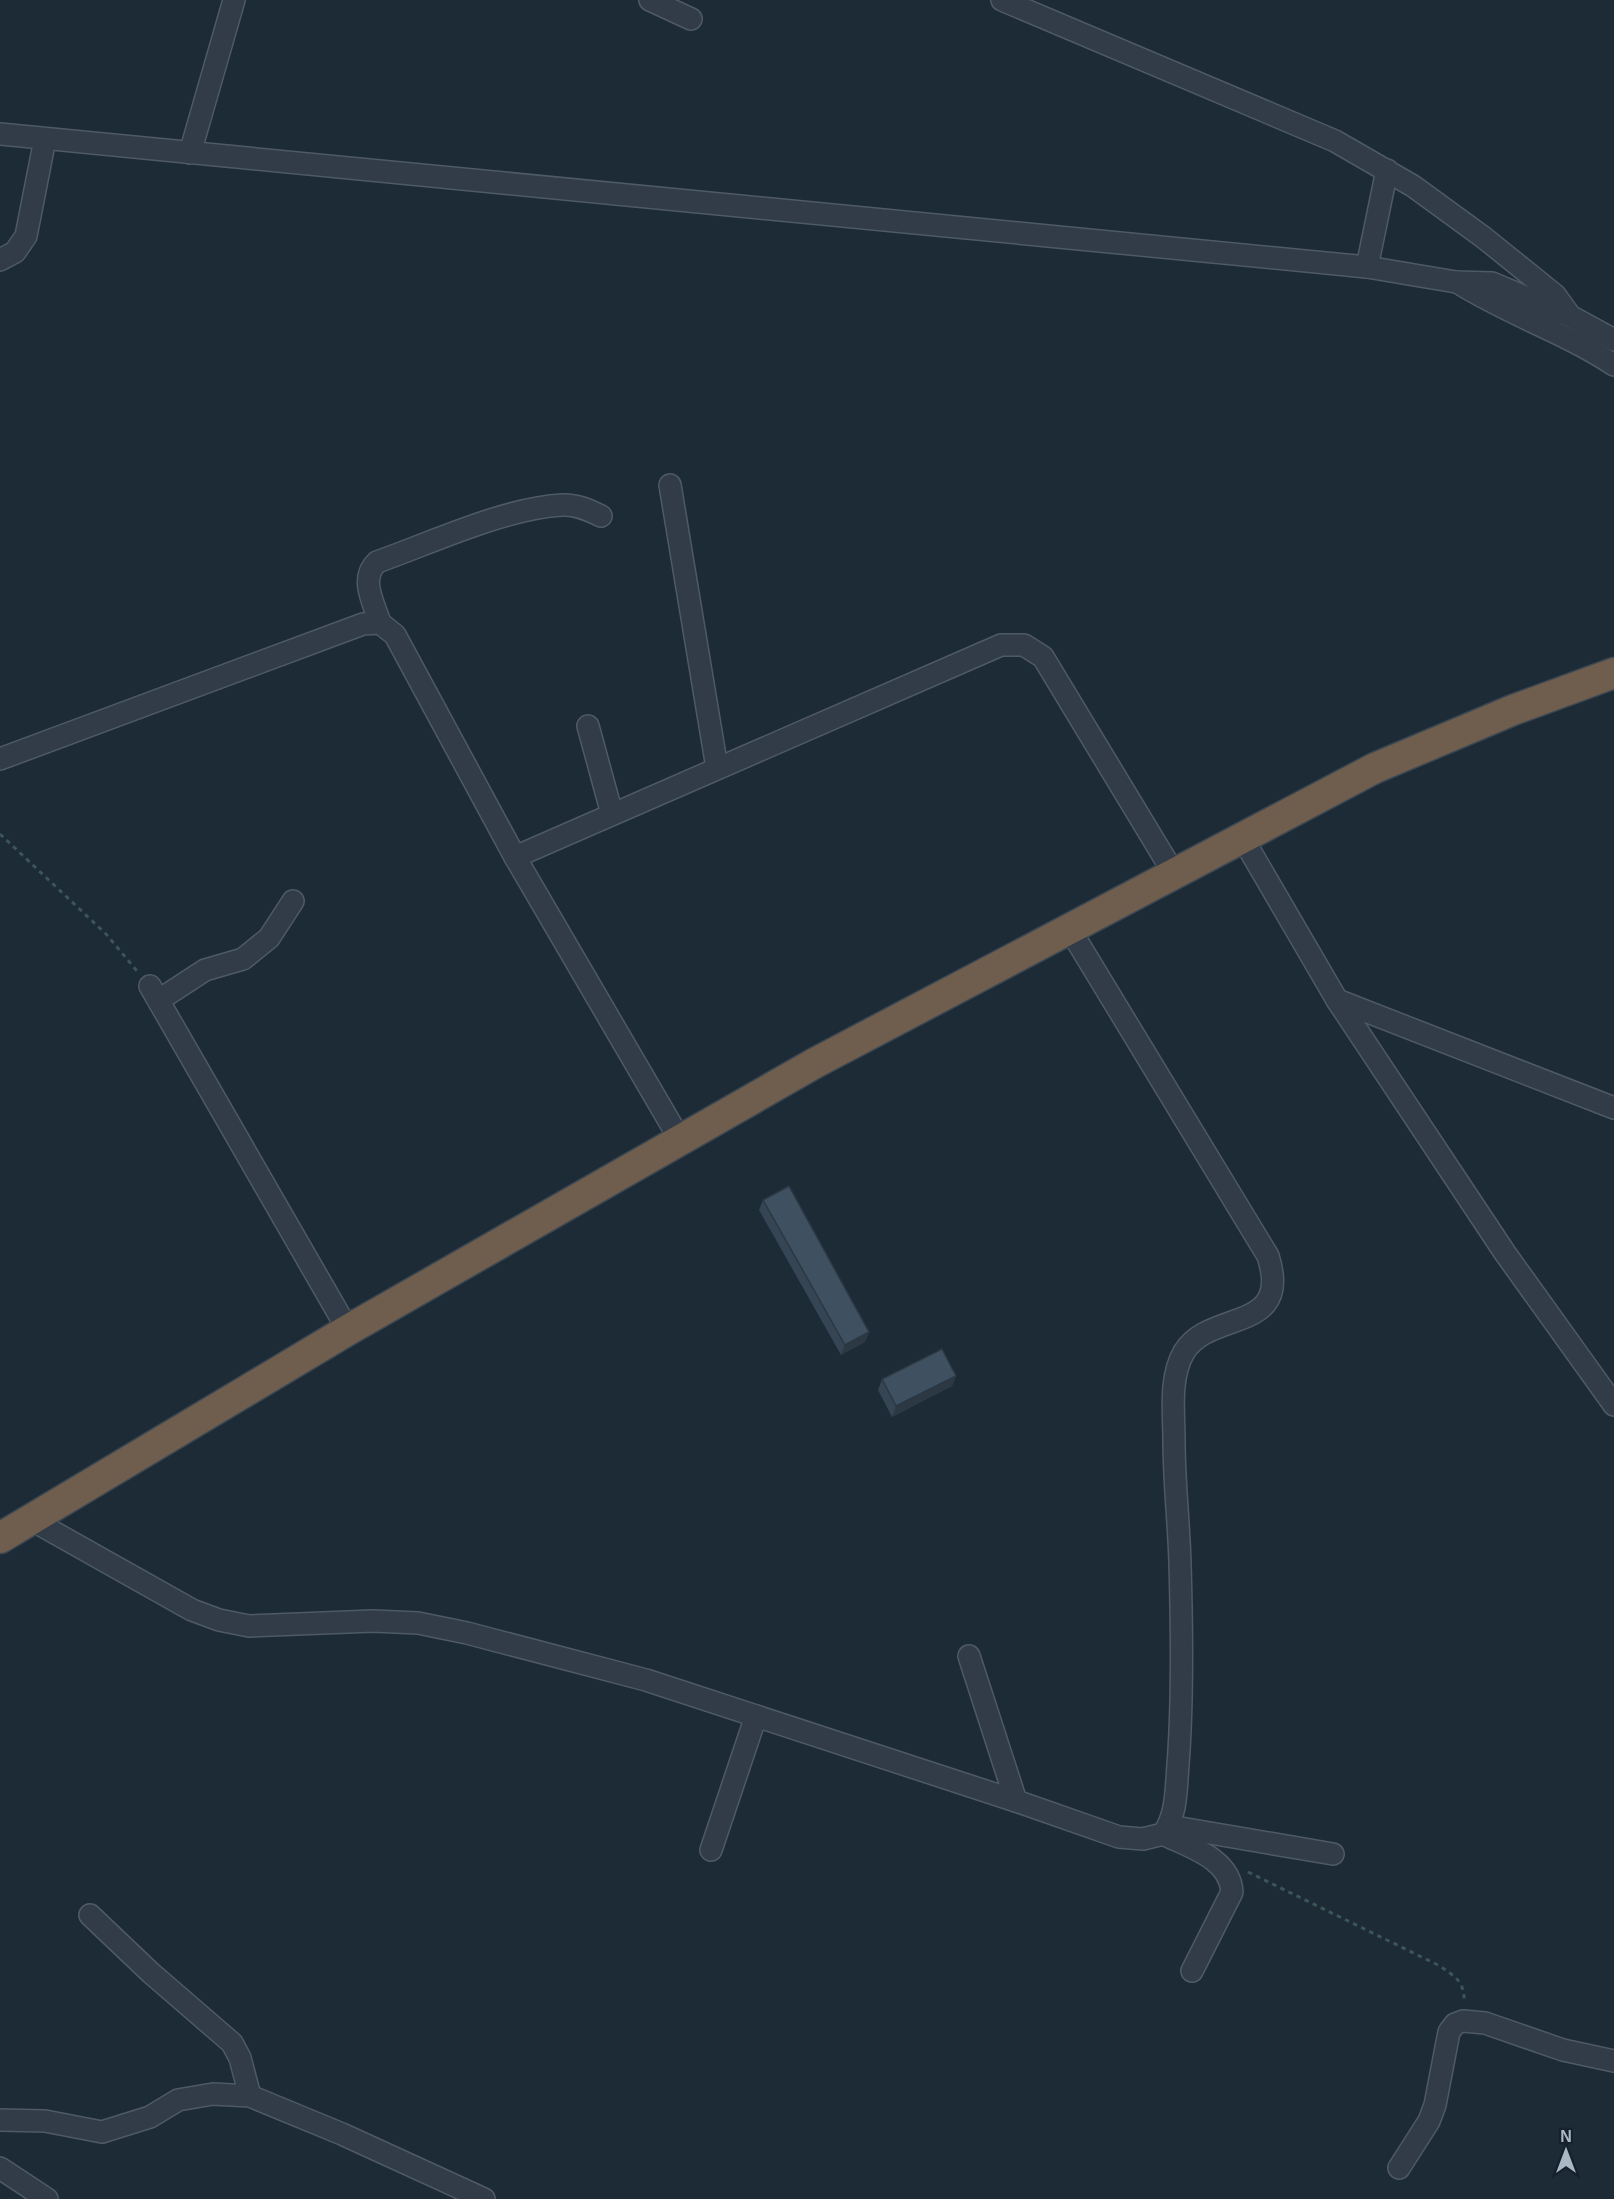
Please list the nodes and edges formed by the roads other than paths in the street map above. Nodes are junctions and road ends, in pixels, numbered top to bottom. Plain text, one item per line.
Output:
1 (234, 0) edge
2 (650, 0) edge
3 (1002, 0) edge
4 (692, 19) dead end
5 (0, 134) edge
6 (45, 139) junction
7 (190, 153) junction
8 (1387, 170) junction
9 (0, 260) edge
10 (1367, 267) junction
11 (1456, 282) junction
12 (1570, 316) junction
13 (1614, 340) edge
14 (1614, 365) edge
15 (670, 485) dead end
16 (602, 516) dead end
17 (380, 623) junction
18 (1614, 673) edge
19 (588, 726) dead end
20 (0, 759) edge
21 (717, 768) junction
22 (612, 814) junction
23 (1242, 837) junction
24 (515, 856) junction
25 (1173, 872) junction
26 (293, 901) dead end
27 (1068, 928) junction
28 (1337, 1000) junction
29 (1614, 1108) edge
30 (680, 1138) junction
31 (348, 1330) junction
32 (1614, 1405) edge
33 (32, 1520) junction
34 (0, 1538) edge
35 (969, 1656) dead end
36 (756, 1716) junction
37 (1017, 1801) junction
38 (1166, 1830) junction
39 (711, 1850) dead end
40 (1333, 1854) dead end
41 (90, 1915) dead end
42 (1192, 1971) dead end
43 (1614, 2061) edge
44 (250, 2096) junction
45 (0, 2120) edge
46 (0, 2168) edge
47 (1399, 2169) dead end
48 (47, 2199) edge
49 (484, 2199) edge

1 - 7 street
2 - 4 street
3 - 8 street
5 - 6 street
6 - 7 street
6 - 9 street
7 - 10 street
8 - 10 street
8 - 12 street
10 - 11 street
11 - 12 street
11 - 14 street
12 - 13 street
15 - 21 street
16 - 17 street
17 - 20 street
17 - 24 street
18 - 23 highway
19 - 22 street
21 - 22 street
21 - 25 street
22 - 24 street
23 - 25 highway
23 - 28 street
24 - 30 street
25 - 27 highway
26 - 31 street
27 - 30 highway
27 - 38 street
28 - 29 street
28 - 32 street
30 - 31 highway
31 - 33 highway
33 - 34 highway
33 - 36 street
35 - 37 street
36 - 37 street
36 - 39 street
37 - 38 street
38 - 40 street
38 - 42 street
41 - 44 street
43 - 47 street
44 - 45 street
44 - 49 street
46 - 48 street

